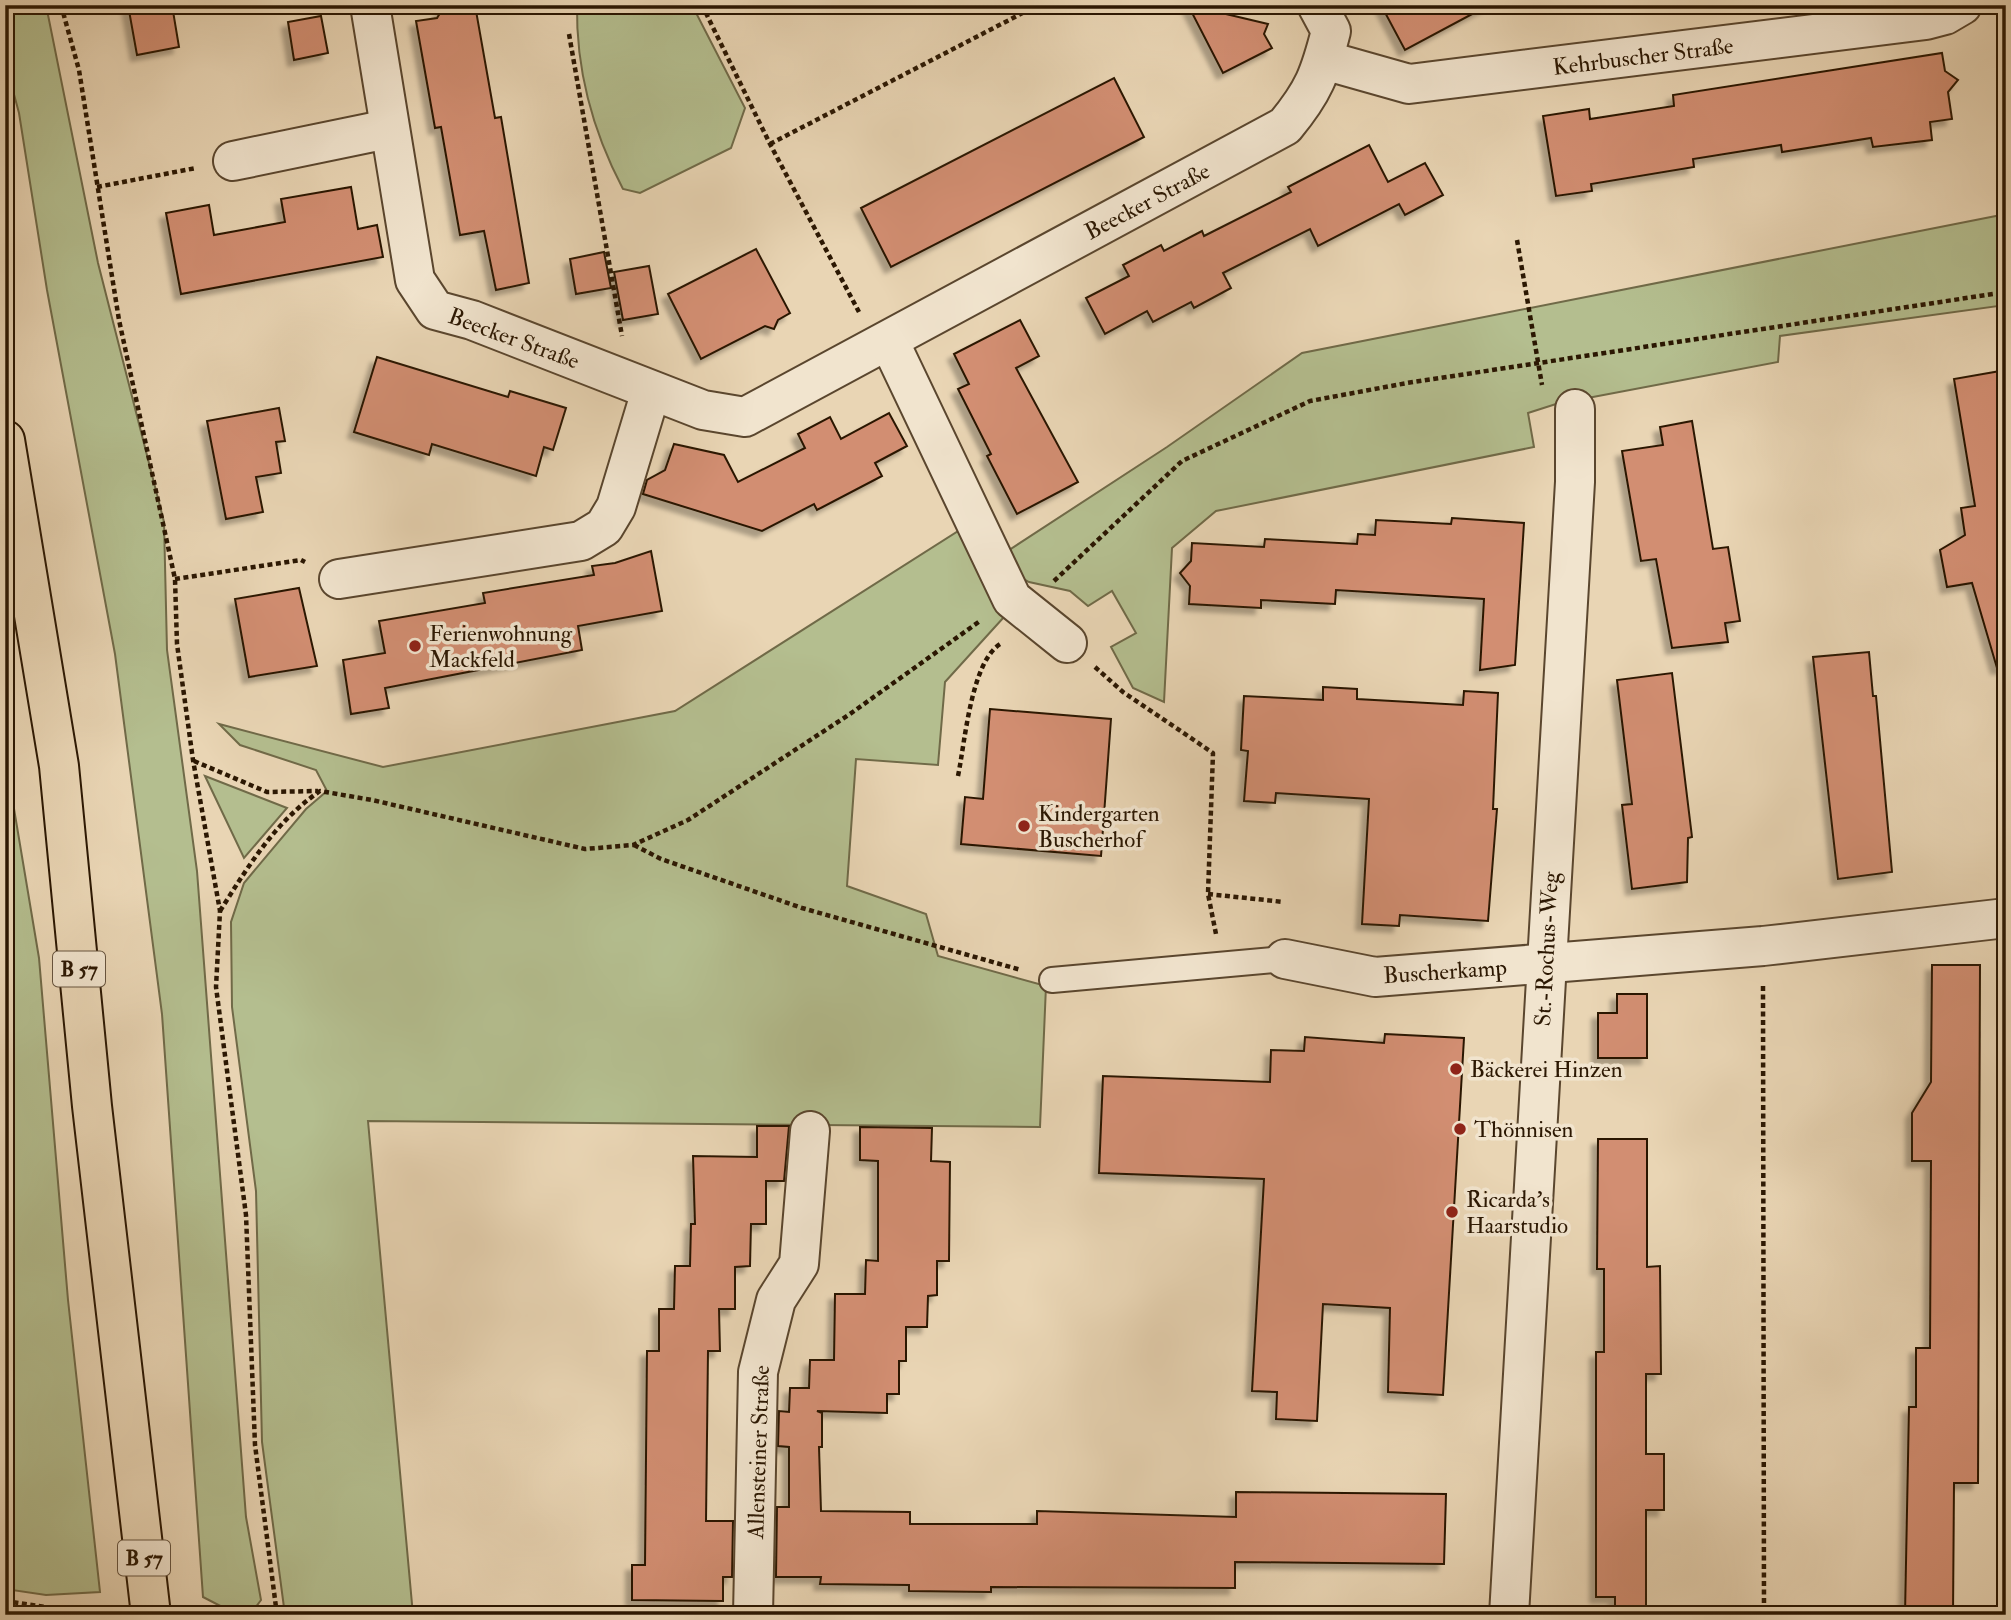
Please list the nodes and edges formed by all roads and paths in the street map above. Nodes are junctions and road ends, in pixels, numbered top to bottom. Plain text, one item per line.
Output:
1 (61, 5) edge
2 (370, 5) edge
3 (702, 5) edge
4 (1038, 5) edge
5 (1317, 5) edge
6 (1962, 5) edge
7 (569, 34) dead end
8 (1324, 60) junction
9 (388, 129) junction
10 (770, 144) junction
11 (233, 161) joint
12 (97, 187) junction
13 (1517, 240) dead end
14 (2006, 292) edge
15 (883, 343) junction
16 (1539, 365) junction
17 (640, 387) junction
18 (1575, 419) joint
19 (5, 440) edge
20 (175, 579) junction
21 (339, 579) joint
22 (1012, 599) junction
23 (1067, 643) junction
24 (193, 760) junction
25 (958, 776) dead end
26 (320, 791) junction
27 (633, 845) junction
28 (1208, 894) junction
29 (1284, 902) dead end
30 (220, 911) junction
31 (2006, 918) edge
32 (1763, 946) junction
33 (1285, 959) joint
34 (1222, 962) junction
35 (1545, 964) junction
36 (1052, 980) joint
37 (810, 1131) dead end
38 (5, 1601) edge
39 (102, 1615) edge
40 (150, 1615) edge
41 (277, 1615) edge
42 (753, 1615) edge
43 (1509, 1615) edge
44 (1764, 1615) edge

1 - 12 path
2 - 9 street, Beecker Straße
3 - 10 path
4 - 10 path
5 - 8 street, Beecker Straße
6 - 8 street, Kehrbuscher Straße
7 - 17 path
8 - 15 street, Beecker Straße
9 - 11 street
9 - 17 street, Beecker Straße
10 - 15 path
11 - 12 path
12 - 20 path
13 - 16 path
14 - 16 path
15 - 17 street, Beecker Straße
15 - 22 street
16 - 18 path
16 - 22 path
17 - 21 street
18 - 35 street, St.-Rochus-Weg
19 - 40 main road, B 57
20 - 21 path
20 - 24 path
22 - 23 street
22 - 27 path
23 - 25 path
23 - 28 path
24 - 26 path
24 - 30 path
26 - 27 path
26 - 30 path
27 - 36 path
28 - 29 path
28 - 34 path
30 - 41 path
31 - 32 street, Buscherkamp
32 - 35 street, Buscherkamp
32 - 44 path
33 - 34 lane, Buscherkamp
33 - 35 street, Buscherkamp
34 - 36 lane, Buscherkamp
35 - 43 street, St.-Rochus-Weg
37 - 42 street, Allensteiner Straße
38 - 39 path

